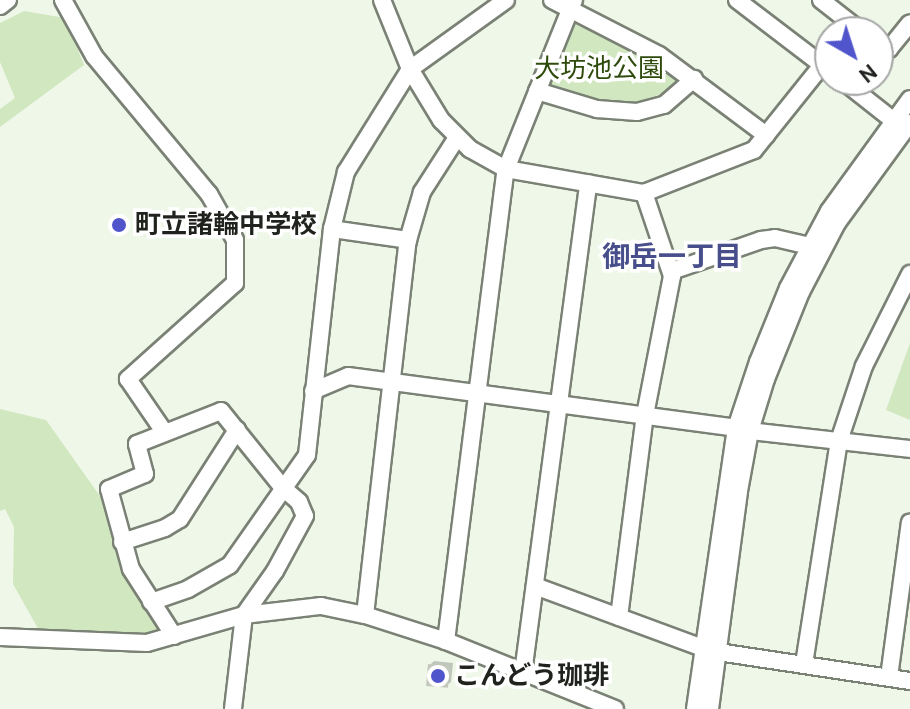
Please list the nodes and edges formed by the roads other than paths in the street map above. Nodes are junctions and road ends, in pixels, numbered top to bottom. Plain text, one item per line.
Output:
1 (8, 0) edge
2 (63, 0) edge
3 (382, 0) edge
4 (506, 0) edge
5 (552, 0) edge
6 (747, 3) edge
7 (572, 4) edge
8 (0, 6) edge
9 (910, 23) edge
10 (894, 43) edge
11 (814, 58) edge
12 (410, 69) junction
13 (694, 79) junction
14 (814, 81) edge
15 (537, 91) junction
16 (864, 96) edge
17 (910, 99) edge
18 (905, 126) edge
19 (766, 135) junction
20 (456, 139) junction
21 (506, 169) junction
22 (588, 183) junction
23 (644, 193) junction
24 (332, 229) junction
25 (408, 240) junction
26 (809, 246) junction
27 (672, 271) junction
28 (910, 274) edge
29 (391, 384) junction
30 (313, 391) junction
31 (477, 396) junction
32 (558, 405) junction
33 (645, 415) junction
34 (237, 430) junction
35 (743, 430) junction
36 (165, 433) junction
37 (839, 441) junction
38 (910, 449) edge
39 (282, 487) junction
40 (910, 522) edge
41 (122, 542) junction
42 (535, 586) junction
43 (151, 602) junction
44 (244, 615) junction
45 (365, 615) junction
46 (619, 617) junction
47 (174, 636) junction
48 (0, 637) edge
49 (446, 641) junction
50 (711, 650) junction
51 (804, 664) junction
52 (523, 673) junction
53 (889, 677) junction
54 (910, 681) edge
55 (611, 708) edge
56 (233, 709) edge
57 (695, 709) edge
58 (710, 709) edge

1 - 8 street
2 - 36 street
3 - 12 street
4 - 12 street
5 - 7 street
6 - 11 street
7 - 13 street
7 - 15 street
9 - 10 street
12 - 20 street
12 - 24 street
13 - 15 street
13 - 19 street
14 - 19 street
15 - 21 street
16 - 18 street
17 - 18 street
18 - 26 street
18 - 35 street
19 - 23 street
20 - 21 street
20 - 25 street
21 - 22 street
21 - 31 street
22 - 23 street
22 - 32 street
23 - 27 street
24 - 25 street
24 - 30 street
25 - 29 street
26 - 27 street
26 - 35 street
27 - 33 street
28 - 37 street
29 - 30 street
29 - 31 street
29 - 45 street
30 - 39 street
31 - 32 street
31 - 49 street
32 - 33 street
32 - 42 street
33 - 35 street
33 - 46 street
34 - 36 street
34 - 39 street
34 - 41 street
35 - 37 street
35 - 50 street
36 - 41 street
37 - 38 street
37 - 51 street
39 - 43 street
39 - 44 street
40 - 53 street
41 - 43 street
42 - 46 street
42 - 52 street
43 - 47 street
44 - 45 street
44 - 47 street
44 - 56 street
45 - 49 street
46 - 50 street
47 - 48 street
49 - 52 street
50 - 51 street
50 - 57 street
50 - 58 street
51 - 53 street
52 - 55 street
53 - 54 street

